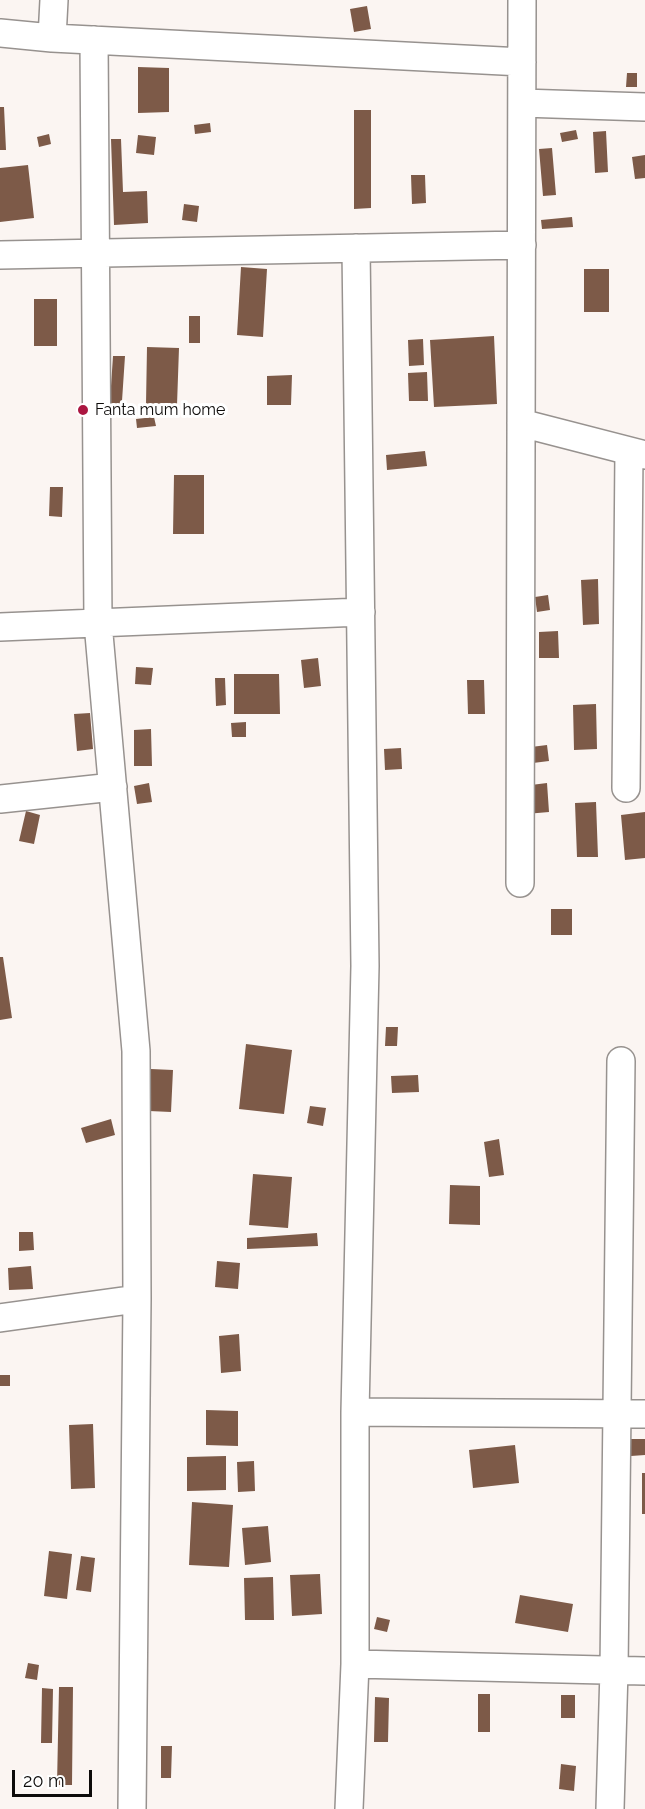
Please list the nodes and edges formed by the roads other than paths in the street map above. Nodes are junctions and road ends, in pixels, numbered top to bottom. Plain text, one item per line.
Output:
1 (54, 0) edge
2 (522, 0) edge
3 (0, 33) edge
4 (52, 38) junction
5 (94, 40) junction
6 (522, 62) junction
7 (522, 103) junction
8 (645, 107) edge
9 (522, 244) junction
10 (356, 248) junction
11 (95, 253) junction
12 (0, 255) edge
13 (521, 423) junction
14 (637, 453) edge
15 (361, 612) junction
16 (98, 623) junction
17 (0, 627) edge
18 (113, 787) junction
19 (626, 788) dead end
20 (0, 799) edge
21 (520, 883) dead end
22 (621, 1061) dead end
23 (137, 1299) junction
24 (0, 1318) edge
25 (355, 1412) junction
26 (617, 1414) junction
27 (645, 1414) edge
28 (355, 1664) junction
29 (614, 1670) junction
30 (645, 1671) edge
31 (132, 1809) edge
32 (350, 1809) edge
33 (610, 1809) edge

1 - 4 street
2 - 6 street
3 - 4 street
4 - 5 street
5 - 6 street
5 - 11 street
6 - 7 street
7 - 8 street
7 - 9 street
9 - 10 street
9 - 13 street
10 - 11 street
10 - 15 street
11 - 12 street
11 - 16 street
13 - 14 street
13 - 21 street
14 - 19 street
15 - 16 street
15 - 25 street
16 - 17 street
16 - 18 street
18 - 20 street
18 - 23 street
22 - 26 street
23 - 24 street
23 - 31 street
25 - 26 street
25 - 28 street
26 - 27 street
26 - 29 street
28 - 29 street
28 - 32 street
29 - 30 street
29 - 33 street

